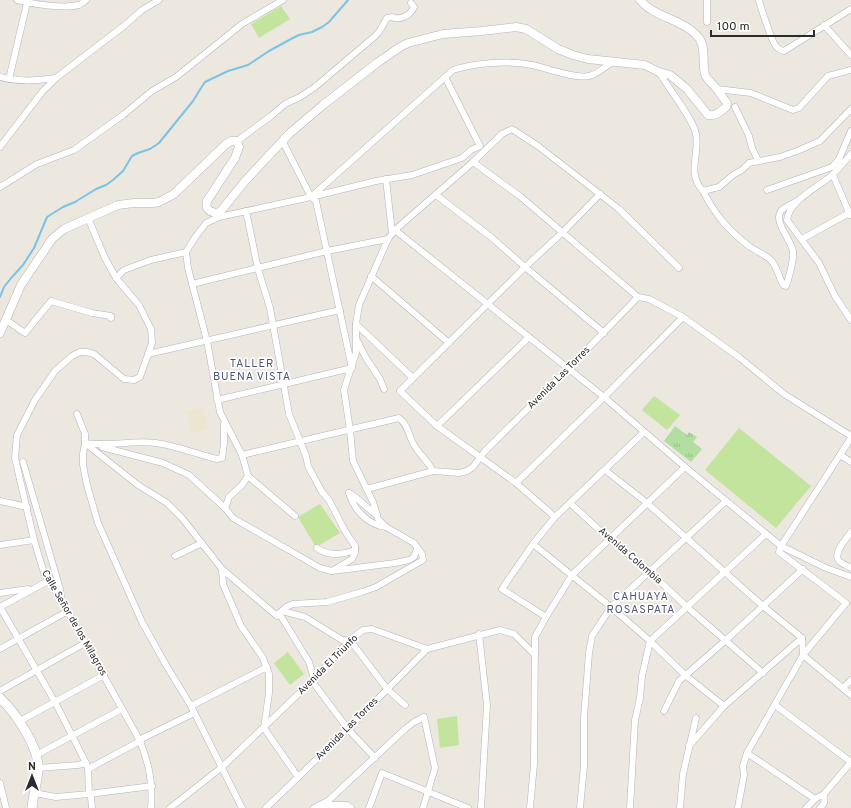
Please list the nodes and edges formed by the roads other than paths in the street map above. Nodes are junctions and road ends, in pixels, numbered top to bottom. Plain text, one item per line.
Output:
1 (17, 0) edge
2 (59, 0) edge
3 (86, 0) edge
4 (159, 0) edge
5 (283, 0) edge
6 (640, 0) edge
7 (707, 0) edge
8 (759, 0) edge
9 (35, 2) edge
10 (27, 3) junction
11 (411, 3) dead end
12 (70, 6) junction
13 (851, 9) edge
14 (707, 22) dead end
15 (824, 25) junction
16 (851, 55) edge
17 (613, 62) junction
18 (851, 70) edge
19 (659, 72) junction
20 (0, 77) edge
21 (56, 78) junction
22 (445, 78) junction
23 (9, 79) junction
24 (717, 89) junction
25 (735, 107) dead end
26 (851, 109) edge
27 (851, 131) edge
28 (237, 141) junction
29 (283, 142) junction
30 (0, 147) edge
31 (851, 154) edge
32 (758, 160) junction
33 (841, 161) junction
34 (473, 162) junction
35 (832, 175) junction
36 (386, 179) junction
37 (0, 187) edge
38 (767, 190) dead end
39 (703, 191) junction
40 (600, 194) junction
41 (436, 195) junction
42 (311, 197) junction
43 (798, 201) junction
44 (246, 211) junction
45 (850, 214) edge
46 (214, 217) junction
47 (88, 218) junction
48 (394, 232) junction
49 (563, 232) junction
50 (388, 238) junction
51 (802, 239) junction
52 (186, 252) junction
53 (327, 252) junction
54 (524, 267) junction
55 (679, 268) dead end
56 (258, 269) junction
57 (371, 276) junction
58 (116, 278) junction
59 (192, 284) junction
60 (638, 297) junction
61 (488, 304) junction
62 (340, 310) junction
63 (683, 317) junction
64 (111, 318) dead end
65 (6, 320) junction
66 (851, 320) edge
67 (356, 324) junction
68 (273, 326) junction
69 (0, 333) edge
70 (604, 333) junction
71 (529, 337) junction
72 (357, 340) junction
73 (207, 341) junction
74 (449, 343) junction
75 (148, 354) junction
76 (352, 368) junction
77 (568, 369) junction
78 (412, 378) junction
79 (284, 384) junction
80 (384, 389) dead end
81 (604, 397) junction
82 (217, 400) junction
83 (76, 414) dead end
84 (224, 422) junction
85 (437, 426) junction
86 (350, 430) junction
87 (644, 432) junction
88 (851, 437) edge
89 (300, 441) junction
90 (85, 444) junction
91 (97, 445) junction
92 (242, 455) junction
93 (840, 455) junction
94 (479, 458) junction
95 (23, 462) dead end
96 (851, 462) edge
97 (685, 467) junction
98 (605, 470) junction
99 (433, 471) junction
100 (248, 476) junction
101 (516, 483) junction
102 (367, 489) junction
103 (0, 501) edge
104 (726, 501) junction
105 (570, 503) junction
106 (647, 503) junction
107 (27, 507) junction
108 (225, 508) junction
109 (377, 515) junction
110 (295, 516) dead end
111 (555, 517) junction
112 (386, 527) junction
113 (851, 532) edge
114 (766, 534) junction
115 (686, 537) junction
116 (609, 539) junction
117 (34, 540) junction
118 (202, 543) junction
119 (533, 544) junction
120 (0, 545) edge
121 (781, 546) junction
122 (317, 548) dead end
123 (417, 548) junction
124 (355, 550) junction
125 (175, 556) dead end
126 (851, 568) edge
127 (222, 569) junction
128 (803, 569) junction
129 (332, 571) junction
130 (650, 572) junction
131 (725, 572) junction
132 (572, 575) junction
133 (851, 577) edge
134 (50, 580) junction
135 (42, 584) junction
136 (0, 593) edge
137 (62, 601) junction
138 (763, 606) junction
139 (0, 607) edge
140 (611, 607) junction
141 (687, 607) junction
142 (68, 611) junction
143 (279, 613) junction
144 (546, 617) junction
145 (479, 634) junction
146 (802, 638) junction
147 (18, 639) junction
148 (350, 640) junction
149 (726, 640) junction
150 (650, 641) junction
151 (85, 643) junction
152 (0, 649) edge
153 (427, 649) junction
154 (535, 655) junction
155 (803, 655) junction
156 (266, 667) junction
157 (36, 671) junction
158 (763, 672) junction
159 (104, 675) junction
160 (685, 675) junction
161 (313, 680) junction
162 (851, 680) edge
163 (843, 688) junction
164 (388, 689) junction
165 (0, 691) edge
166 (851, 695) edge
167 (0, 698) edge
168 (55, 702) junction
169 (405, 705) dead end
170 (775, 705) junction
171 (191, 706) junction
172 (724, 706) junction
173 (122, 709) junction
174 (664, 711) dead end
175 (194, 713) junction
176 (696, 718) dead end
177 (20, 721) junction
178 (264, 728) junction
179 (348, 729) junction
180 (72, 735) junction
181 (140, 741) junction
182 (689, 746) junction
183 (747, 753) junction
184 (38, 754) junction
185 (375, 758) junction
186 (851, 762) edge
187 (87, 766) junction
188 (222, 767) junction
189 (38, 768) junction
190 (298, 777) junction
191 (0, 783) edge
192 (152, 786) junction
193 (428, 792) junction
194 (34, 793) junction
195 (89, 794) junction
196 (824, 794) junction
197 (815, 799) junction
198 (31, 807) edge
199 (738, 807) edge
200 (6, 808) edge
201 (92, 808) edge
202 (151, 808) edge
203 (170, 808) edge
204 (242, 808) edge
205 (266, 808) edge
206 (314, 808) edge
207 (320, 808) edge
208 (351, 808) edge
209 (369, 808) edge
210 (423, 808) edge
211 (468, 808) edge
212 (481, 808) edge
213 (530, 808) edge
214 (580, 808) edge
215 (630, 808) edge
216 (680, 808) edge
217 (806, 808) edge
218 (820, 808) edge

1 - 10 street
2 - 12 street
3 - 12 street
4 - 21 street
5 - 37 street
6 - 24 street
7 - 14 street
8 - 15 street
9 - 10 street
9 - 12 street
10 - 23 street
11 - 28 street
13 - 15 street
15 - 16 street
17 - 19 street
17 - 22 street
17 - 29 street
18 - 24 street
19 - 24 street
19 - 39 street
20 - 23 street
21 - 23 street
21 - 30 street
22 - 36 street
22 - 42 street
25 - 32 street
26 - 32 street
27 - 33 street
28 - 46 street
28 - 47 street
29 - 42 street
29 - 46 street
31 - 33 street
32 - 39 street
33 - 35 street
33 - 38 street
34 - 40 street
34 - 41 street
34 - 49 street
35 - 43 street
35 - 45 street
36 - 42 street
36 - 48 street
39 - 43 street
40 - 49 street
40 - 55 street
41 - 48 street
41 - 54 street
42 - 44 street
42 - 53 street
43 - 51 street
44 - 46 street
44 - 56 street
45 - 51 street
46 - 52 street
47 - 58 street, Calle Señor de los Milagros
47 - 65 street
48 - 50 street
48 - 61 street
49 - 54 street
49 - 60 street
50 - 53 street
50 - 57 street
51 - 66 street
52 - 58 street
52 - 59 street
53 - 56 street
53 - 62 street
54 - 61 street
54 - 70 street
56 - 59 street
56 - 68 street
57 - 67 street
57 - 74 street
58 - 75 street, Calle Señor de los Milagros
59 - 73 street
60 - 63 street
60 - 70 street, Avenida Las Torres
61 - 71 street
61 - 74 street
62 - 68 street
62 - 76 street
63 - 81 street
63 - 88 street
64 - 65 street
65 - 69 street
67 - 72 street
67 - 78 street
68 - 73 street
68 - 79 street
70 - 77 street, Avenida Las Torres
71 - 77 street
71 - 85 street
72 - 76 street
72 - 80 street
73 - 75 street
73 - 82 street
74 - 78 street
75 - 107 street, Calle Señor de los Milagros
76 - 79 street
76 - 86 street
77 - 81 street
77 - 94 street, Avenida Las Torres
78 - 85 street
79 - 82 street
79 - 89 street
81 - 87 street
81 - 101 street
82 - 84 street
83 - 90 street
84 - 91 street
84 - 92 street
85 - 94 street
86 - 89 street
86 - 99 street
86 - 102 street
87 - 97 street
87 - 98 street
88 - 93 street
89 - 92 street
89 - 124 street
90 - 91 street
90 - 118 street
90 - 171 street
91 - 108 street
92 - 100 street
93 - 96 street
93 - 121 street
94 - 99 street, Avenida Las Torres
94 - 101 street
95 - 137 street
97 - 104 street
97 - 106 street
98 - 105 street
98 - 106 street
99 - 102 street
100 - 108 street
100 - 110 street
101 - 111 street
102 - 109 street
103 - 107 street
104 - 114 street
104 - 115 street
105 - 111 street
105 - 116 street, Avenida Colombia
106 - 115 street
106 - 116 street
107 - 117 street, Calle Señor de los Milagros
108 - 129 street
109 - 112 street
109 - 112 street
111 - 119 street
112 - 123 street
113 - 126 street
114 - 121 street
114 - 131 street
115 - 130 street
115 - 131 street
116 - 130 street, Avenida Colombia
116 - 132 street
117 - 120 street
117 - 134 street, Calle Señor de los Milagros
118 - 125 street
118 - 127 street
119 - 132 street
119 - 144 street
121 - 128 street
121 - 133 street
122 - 124 street
123 - 129 street
123 - 143 street
124 - 129 street
127 - 143 street
127 - 156 street
128 - 138 street
128 - 155 street
130 - 140 street
130 - 141 street, Avenida Colombia
131 - 138 street
131 - 141 street
132 - 140 street
132 - 144 street
134 - 135 street
134 - 137 street, Calle Señor de los Milagros
135 - 136 street
135 - 139 street
137 - 142 street, Calle Señor de los Milagros
138 - 146 street
138 - 149 street
139 - 147 street
140 - 150 street
140 - 214 street
141 - 149 street, Avenida Colombia
141 - 150 street
142 - 147 street
142 - 151 street, Calle Señor de los Milagros
143 - 148 street
143 - 161 street
144 - 154 street
145 - 153 street
145 - 154 street
145 - 212 street
146 - 155 street
146 - 158 street
147 - 152 street
147 - 157 street
148 - 153 street, Avenida El Triunfo
148 - 161 street, Avenida El Triunfo
148 - 164 street
149 - 158 street, Avenida Colombia
149 - 160 street
150 - 160 street
150 - 215 street
151 - 157 street
151 - 159 street, Calle Señor de los Milagros
153 - 164 street, Avenida Las Torres
154 - 213 street
155 - 163 street
155 - 170 street
156 - 171 street
156 - 178 street
157 - 165 street
157 - 168 street
158 - 172 street
159 - 168 street
159 - 173 street, Calle Señor de los Milagros
160 - 172 street
160 - 174 street
161 - 178 street, Avenida El Triunfo
161 - 179 street
162 - 163 street
163 - 166 street
164 - 169 street
164 - 179 street, Avenida Las Torres
167 - 177 main road
168 - 177 street
168 - 180 street
170 - 183 street
170 - 186 street
171 - 175 street
172 - 182 street
173 - 180 street
173 - 181 street, Calle Señor de los Milagros
175 - 181 street
175 - 188 street
176 - 182 street
177 - 184 main road
178 - 188 street, Avenida El Triunfo
178 - 190 street
179 - 185 street
179 - 190 street, Avenida Las Torres
180 - 184 street
180 - 187 street
181 - 187 street
181 - 192 street, Calle Señor de los Milagros
182 - 216 street
183 - 197 street
183 - 199 street
184 - 189 main road
185 - 193 street
185 - 206 street
186 - 196 street
187 - 189 street
187 - 195 street
188 - 203 street, Avenida El Triunfo
188 - 204 street
189 - 194 main road
190 - 205 street, Avenida Las Torres
191 - 200 street
192 - 195 street
192 - 202 street, Calle Señor de los Milagros
193 - 209 street
193 - 210 street
193 - 211 street
194 - 195 street
194 - 198 main road
195 - 201 street
196 - 197 street
196 - 218 street
197 - 217 street
207 - 208 street

